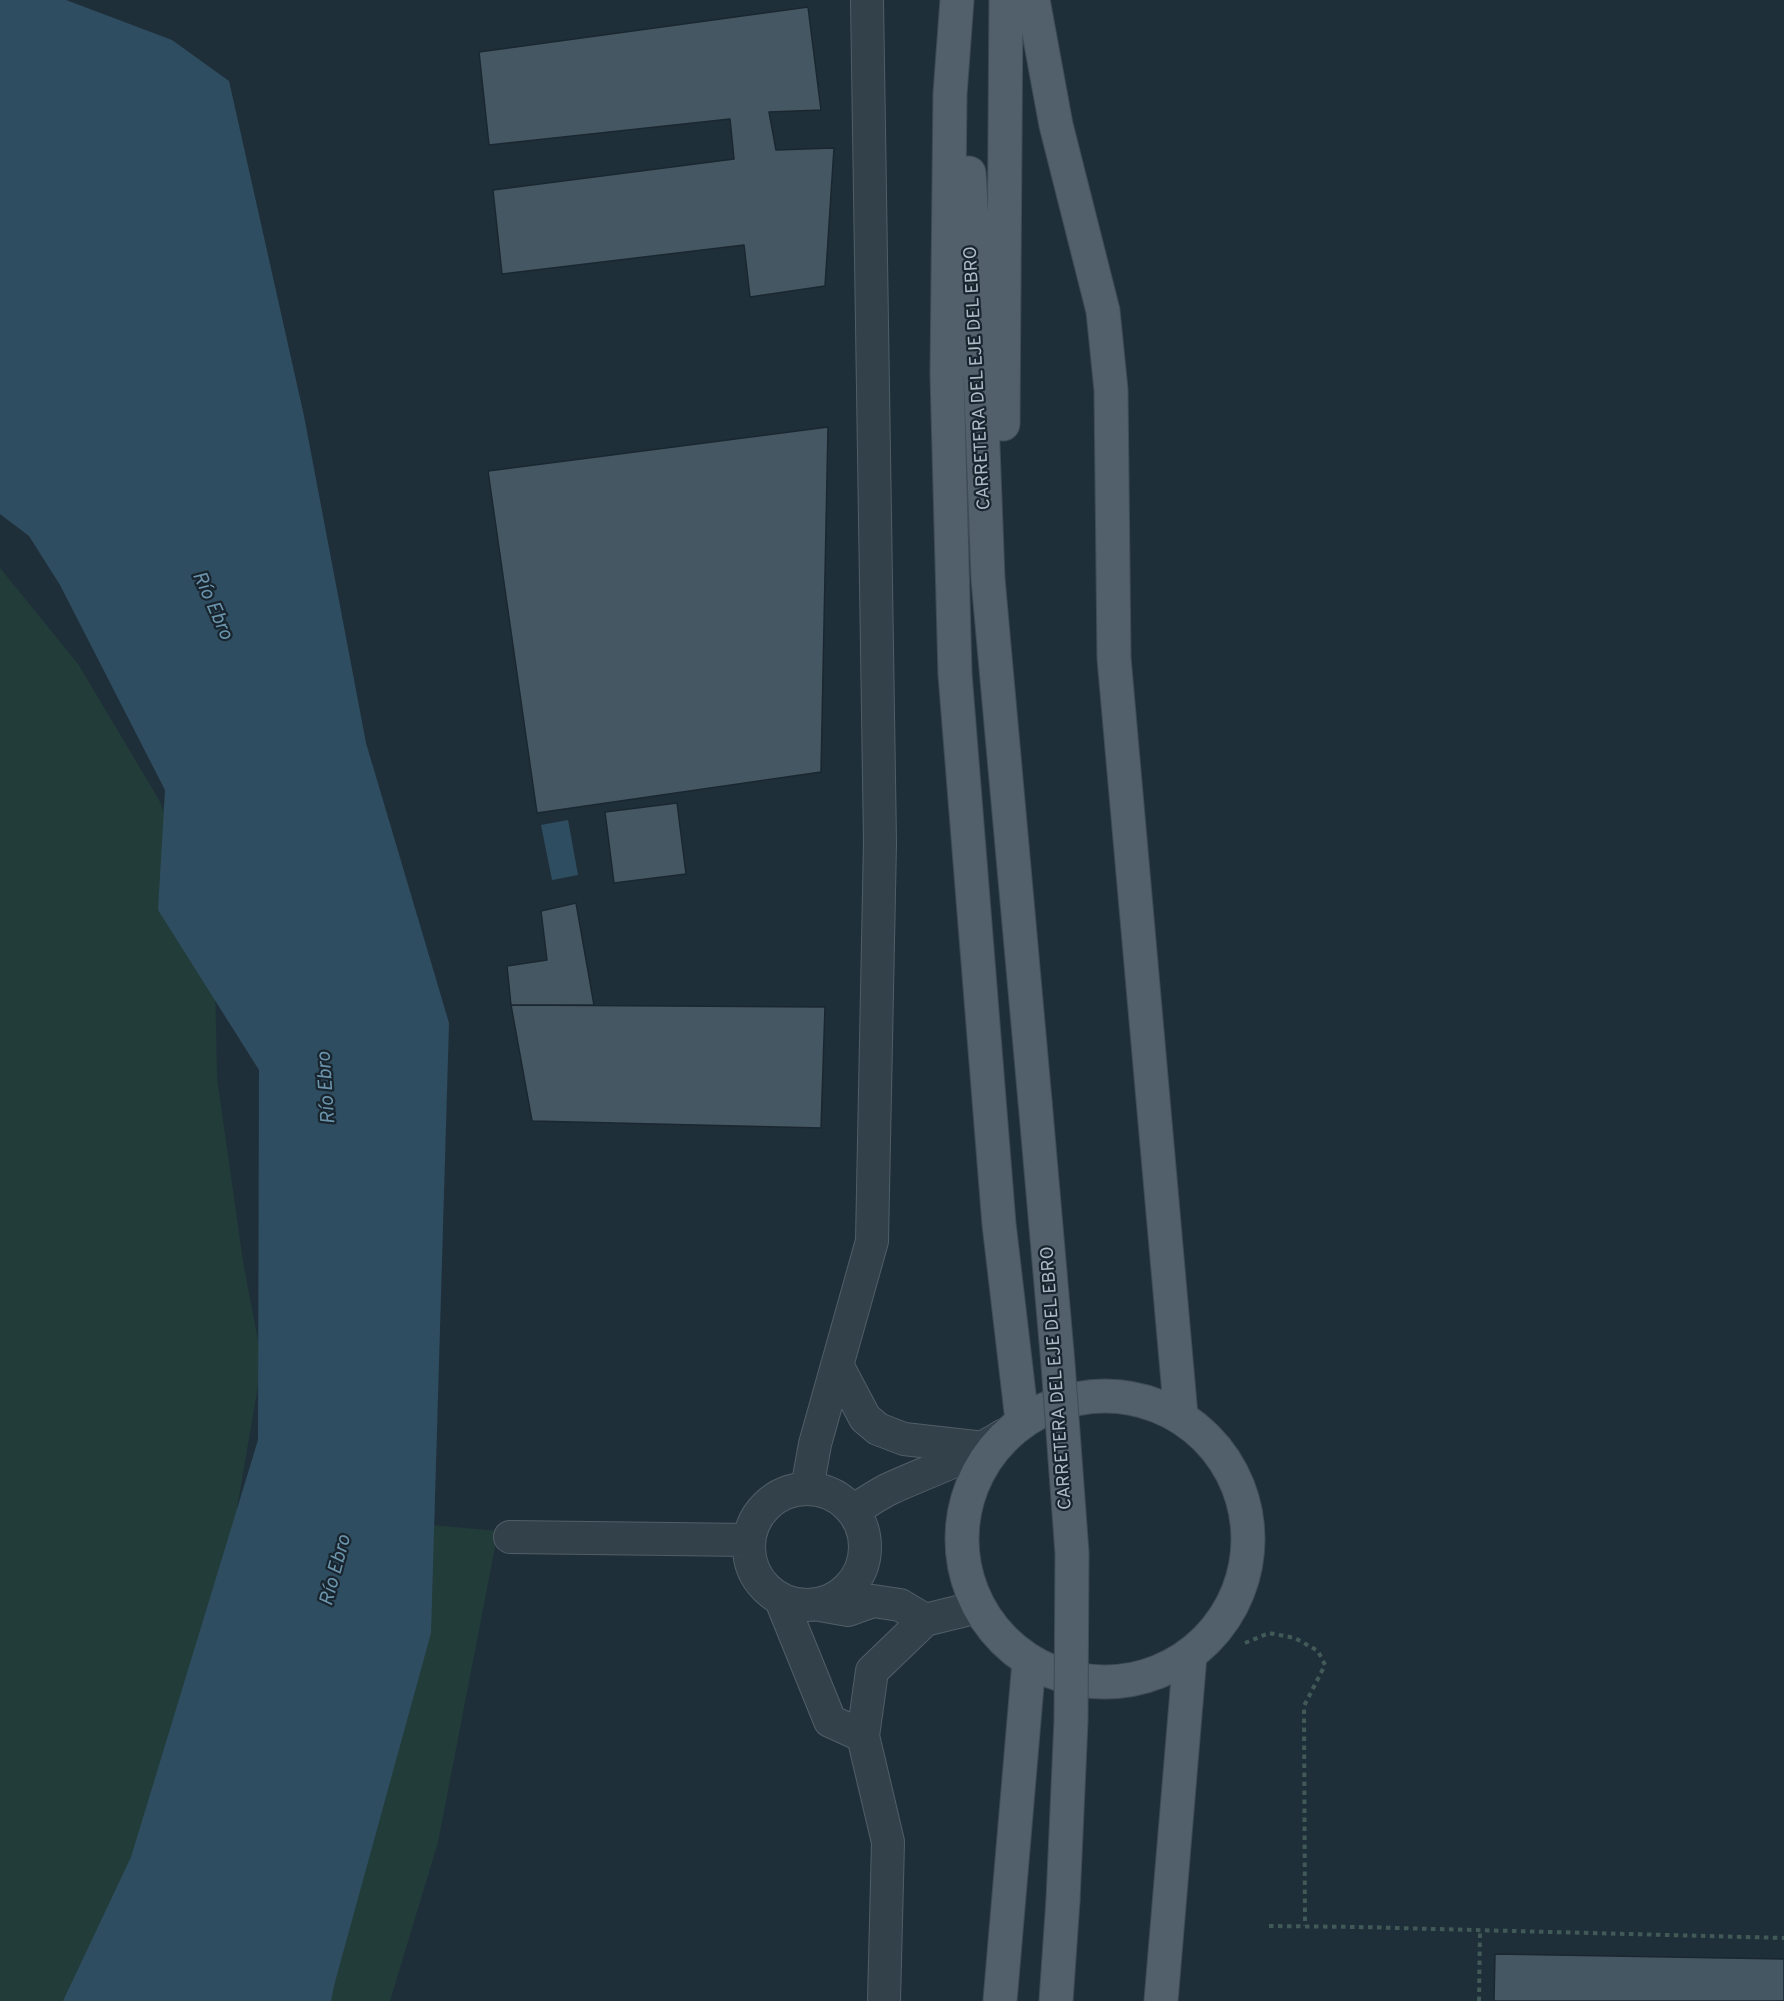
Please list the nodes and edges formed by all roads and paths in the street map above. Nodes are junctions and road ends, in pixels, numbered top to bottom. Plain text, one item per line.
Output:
1 (867, 0) edge
2 (958, 0) edge
3 (1006, 0) edge
4 (1033, 0) edge
5 (1005, 756) junction
6 (837, 1365) junction
7 (1181, 1416) junction
8 (1004, 1434) junction
9 (807, 1489) junction
10 (853, 1511) junction
11 (510, 1537) dead end
12 (749, 1540) junction
13 (781, 1600) junction
14 (816, 1605) junction
15 (978, 1607) junction
16 (925, 1620) junction
17 (1245, 1643) dead end
18 (1190, 1655) junction
19 (1029, 1662) junction
20 (862, 1736) junction
21 (1269, 1926) dead end
22 (1305, 1926) junction
23 (1480, 1930) junction
24 (1784, 1938) edge
25 (884, 2001) edge
26 (1000, 2001) edge
27 (1056, 2001) edge
28 (1161, 2001) edge
29 (1479, 2001) edge

1 - 6 street
2 - 5 main road, CARRETERA DEL EJE DEL EBRO
2 - 8 main road
3 - 5 main road, CARRETERA DEL EJE DEL EBRO
4 - 7 main road
5 - 27 main road, CARRETERA DEL EJE DEL EBRO, bridge
6 - 8 street
6 - 9 street
7 - 8 main road
7 - 18 main road
8 - 10 street
8 - 15 main road
9 - 10 street
9 - 12 street
10 - 14 street
11 - 12 street
12 - 13 street
13 - 14 street
13 - 20 street
14 - 16 street
15 - 16 street
15 - 19 main road
16 - 20 street
17 - 22 path
18 - 19 main road
18 - 28 main road
19 - 26 main road
20 - 25 street
21 - 22 path
22 - 23 path
23 - 24 path
23 - 29 path

